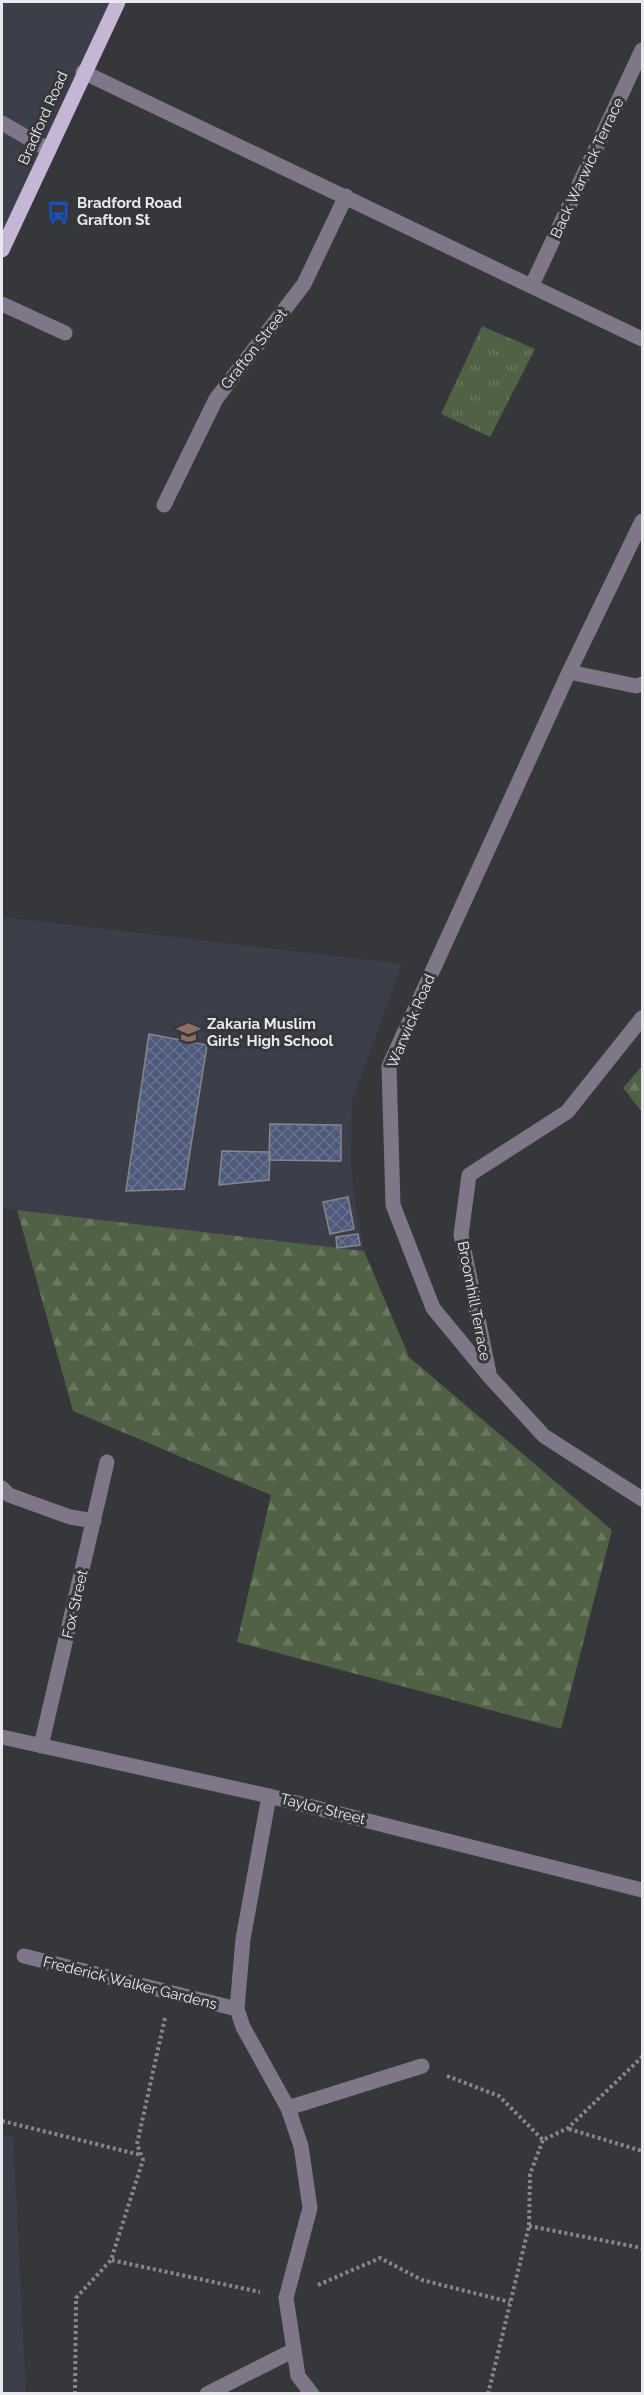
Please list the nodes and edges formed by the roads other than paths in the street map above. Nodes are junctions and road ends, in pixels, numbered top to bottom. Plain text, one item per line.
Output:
1 (118, 2) edge
2 (642, 50) edge
3 (83, 72) junction
4 (2, 123) edge
5 (49, 150) junction
6 (346, 196) junction
7 (2, 250) edge
8 (532, 285) junction
9 (2, 304) edge
10 (64, 333) dead end
11 (642, 339) edge
12 (164, 504) dead end
13 (642, 521) edge
14 (569, 672) junction
15 (642, 684) edge
16 (642, 1018) edge
17 (489, 1376) junction
18 (107, 1462) dead end
19 (2, 1488) edge
20 (642, 1500) edge
21 (94, 1521) junction
22 (2, 1737) edge
23 (42, 1746) junction
24 (270, 1796) junction
25 (642, 1890) edge
26 (24, 1956) dead end
27 (237, 2009) junction
28 (422, 2066) road end
29 (288, 2108) junction
30 (294, 2350) junction
31 (207, 2394) edge
32 (312, 2394) edge

1 - 3 main road, Bradford Road
2 - 8 street, Back Warwick Terrace
3 - 5 main road, Bradford Road
3 - 6 street
4 - 5 street
5 - 7 main road, Bradford Road
6 - 8 street
6 - 12 street, Grafton Street
8 - 11 street
9 - 10 street
13 - 14 street, Warwick Road
14 - 15 street
14 - 17 street, Warwick Road
16 - 17 street, Broomhill Terrace
17 - 20 street, Warwick Road
18 - 21 street, Fox Street
19 - 21 street
21 - 23 street, Fox Street
22 - 23 street, Taylor Street
23 - 24 street, Taylor Street
24 - 25 street, Taylor Street
24 - 27 street, Frederick Walker Gardens
26 - 27 street, Frederick Walker Gardens
27 - 29 street, Frederick Walker Gardens
28 - 29 street
29 - 30 street, Frederick Walker Gardens
30 - 31 street
30 - 32 street, Frederick Walker Gardens

